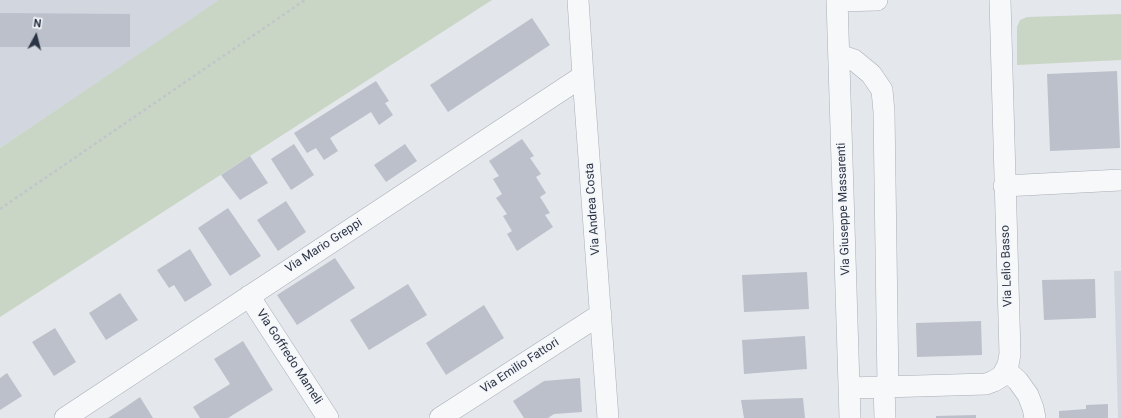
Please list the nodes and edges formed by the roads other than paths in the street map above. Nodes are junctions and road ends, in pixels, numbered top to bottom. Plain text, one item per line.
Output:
1 (578, 0) edge
2 (877, 0) edge
3 (1000, 0) edge
4 (837, 1) edge
5 (839, 55) junction
6 (583, 76) junction
7 (1121, 180) edge
8 (1004, 186) junction
9 (249, 296) junction
10 (601, 314) junction
11 (1006, 370) junction
12 (886, 387) junction
13 (849, 388) junction
14 (65, 418) edge
15 (328, 418) edge
16 (440, 418) edge
17 (608, 418) edge
18 (850, 418) edge
19 (885, 418) edge
20 (1035, 418) edge

1 - 6 street, Via Andrea Costa
2 - 4 street
3 - 8 street, Via Lelio Basso
4 - 5 street, Via Giuseppe Massarenti
5 - 12 street
5 - 13 street, Via Giuseppe Massarenti
6 - 9 street, Via Mario Greppi
6 - 10 street, Via Andrea Costa
7 - 8 street
8 - 11 street, Via Lelio Basso
9 - 14 street, Via Mario Greppi
9 - 15 street, Via Goffredo Mameli
10 - 16 street, Via Emilio Fattori
10 - 17 street, Via Andrea Costa
11 - 12 street
11 - 20 street
12 - 13 street
12 - 19 street
13 - 18 street, Via Giuseppe Massarenti

